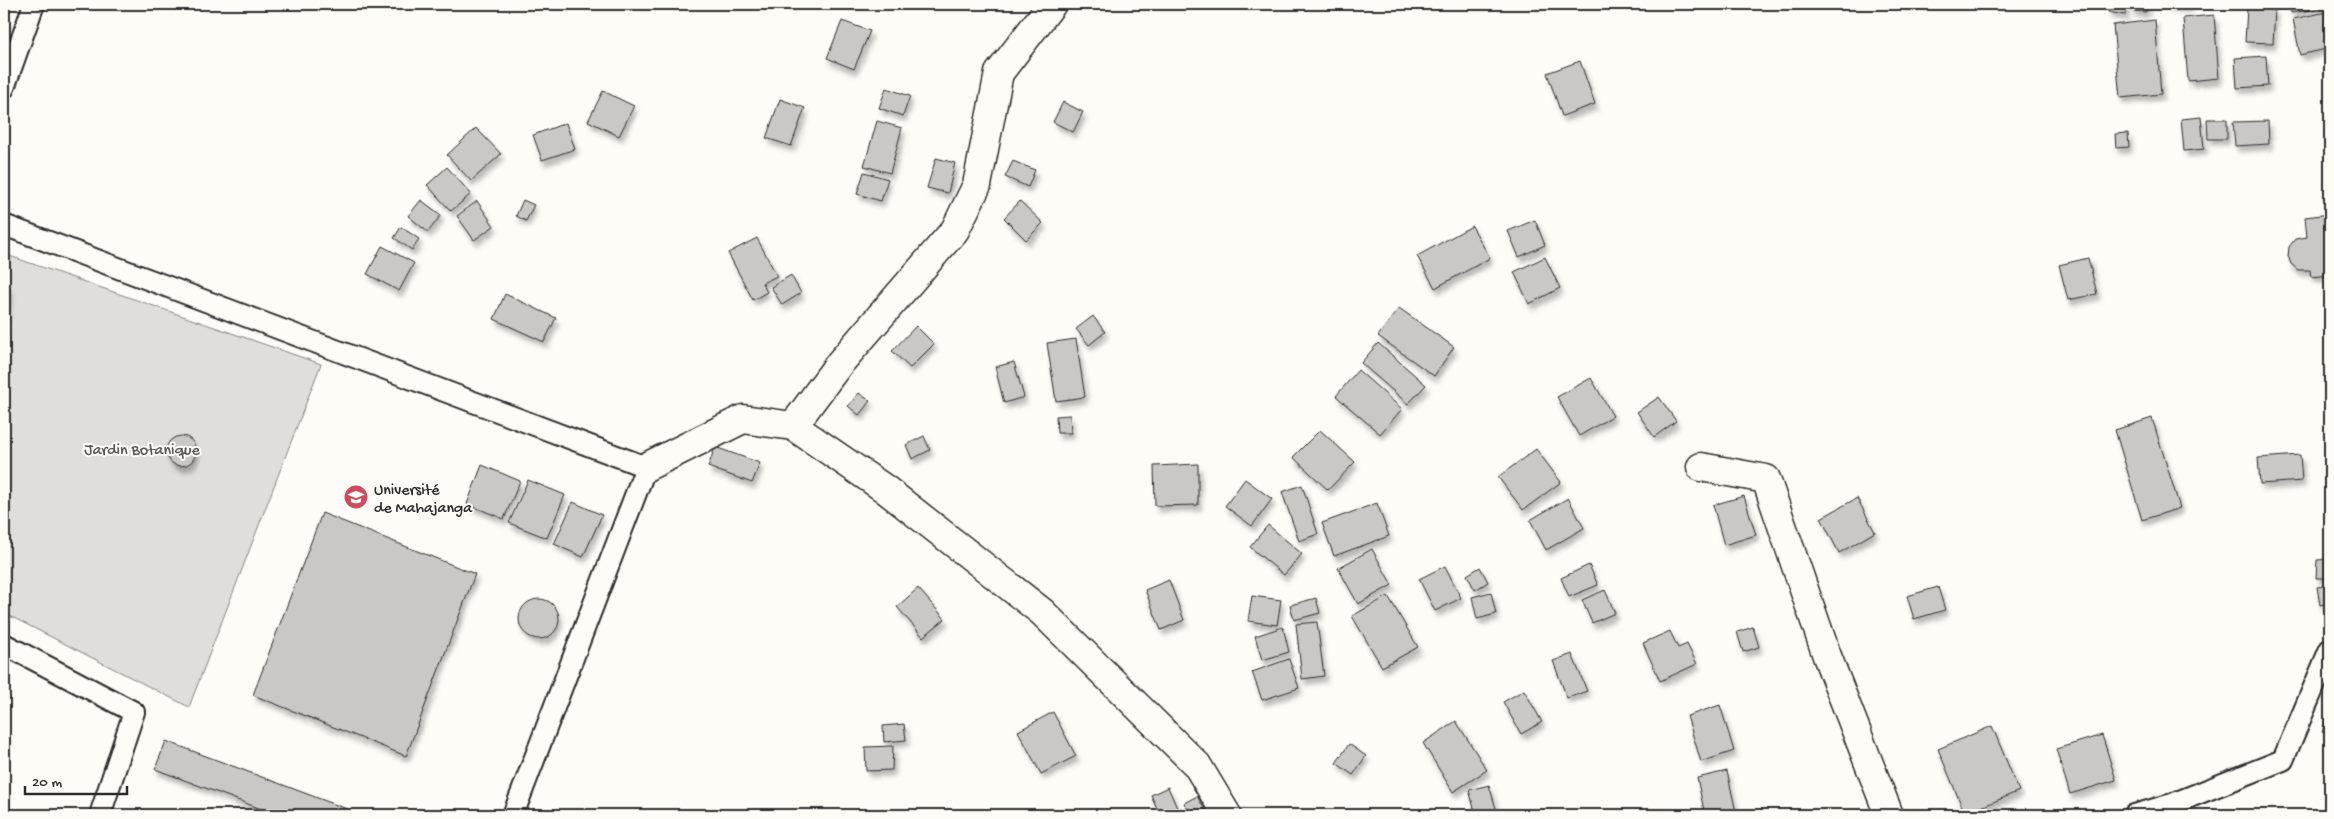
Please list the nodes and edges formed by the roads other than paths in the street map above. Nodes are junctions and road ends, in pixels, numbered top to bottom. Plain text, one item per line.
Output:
1 (34, 4) edge
2 (1052, 4) edge
3 (4, 88) edge
4 (4, 226) edge
5 (793, 426) junction
6 (646, 467) junction
7 (1701, 467) dead end
8 (4, 644) edge
9 (2330, 648) edge
10 (100, 815) edge
11 (512, 815) edge
12 (1227, 815) edge
13 (1889, 815) edge
14 (2134, 815) edge

1 - 3 lane
2 - 5 street
4 - 6 lane
5 - 6 street
5 - 12 street
6 - 11 lane
7 - 13 street
8 - 10 lane
9 - 14 lane

